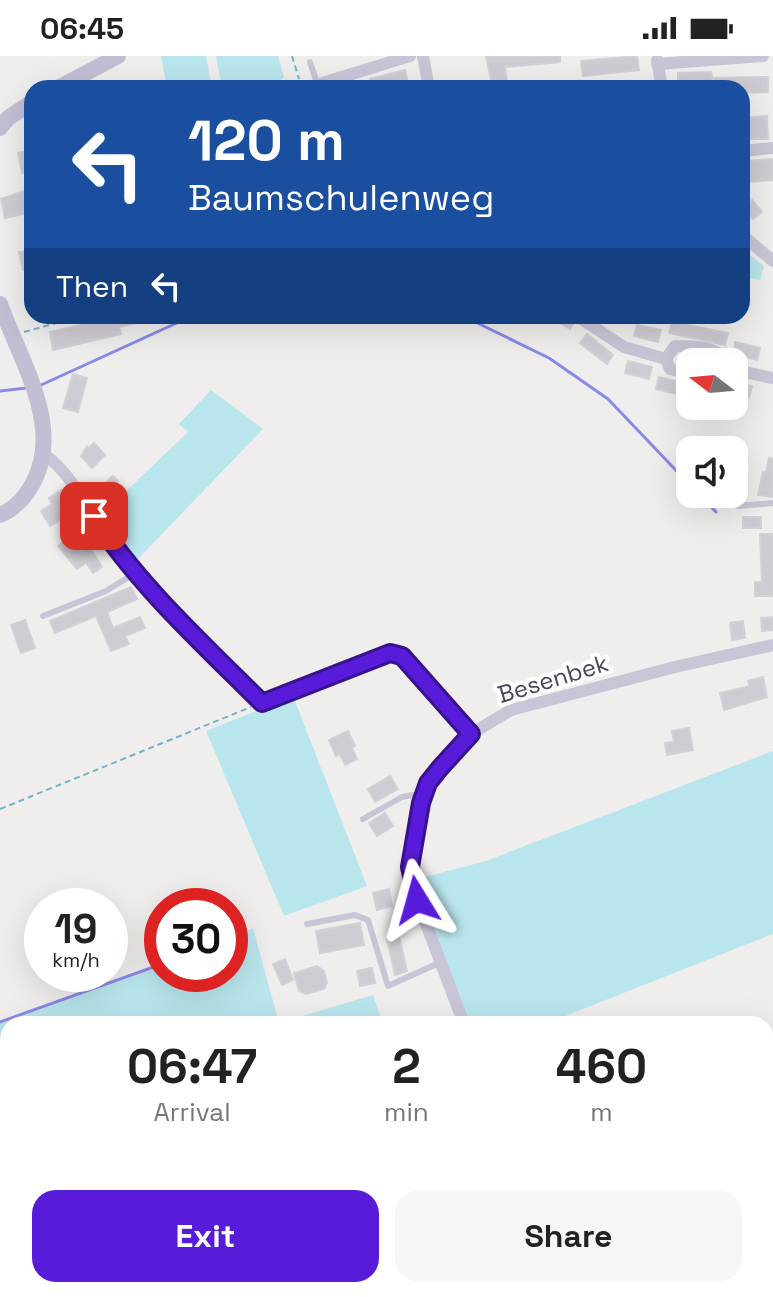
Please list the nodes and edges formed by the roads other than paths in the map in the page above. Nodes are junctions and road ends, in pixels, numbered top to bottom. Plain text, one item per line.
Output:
1 (118, 56) edge
2 (410, 56) edge
3 (423, 56) edge
4 (763, 56) edge
5 (657, 60) edge
6 (310, 62) dead end
7 (73, 80) edge
8 (308, 80) edge
9 (326, 80) edge
10 (428, 80) edge
11 (661, 80) edge
12 (24, 107) edge
13 (0, 128) edge
14 (773, 148) edge
15 (750, 150) edge
16 (750, 242) edge
17 (773, 261) edge
18 (0, 304) edge
19 (589, 324) edge
20 (707, 348) edge
21 (666, 359) junction
22 (676, 370) edge
23 (748, 373) edge
24 (773, 378) edge
25 (44, 454) junction
26 (773, 503) edge
27 (748, 505) edge
28 (0, 515) edge
29 (137, 572) junction
30 (43, 616) dead end
31 (773, 645) edge
32 (471, 734) junction
33 (424, 793) junction
34 (363, 819) dead end
35 (307, 924) dead end
36 (441, 962) junction
37 (461, 1016) edge

1 - 7 main road
2 - 9 street
3 - 10 street
4 - 5 street
5 - 11 street
6 - 8 lane
12 - 13 main road
14 - 15 street
16 - 17 street
18 - 25 main road
19 - 21 street
20 - 21 street
21 - 22 street
23 - 24 street
25 - 28 main road
25 - 29 street
26 - 27 lane
29 - 30 lane
29 - 32 street
31 - 32 street, Besenbek
32 - 33 street, Besenbek
33 - 34 lane
33 - 36 street, Besenbek
35 - 36 lane
36 - 37 street, Besenbek

